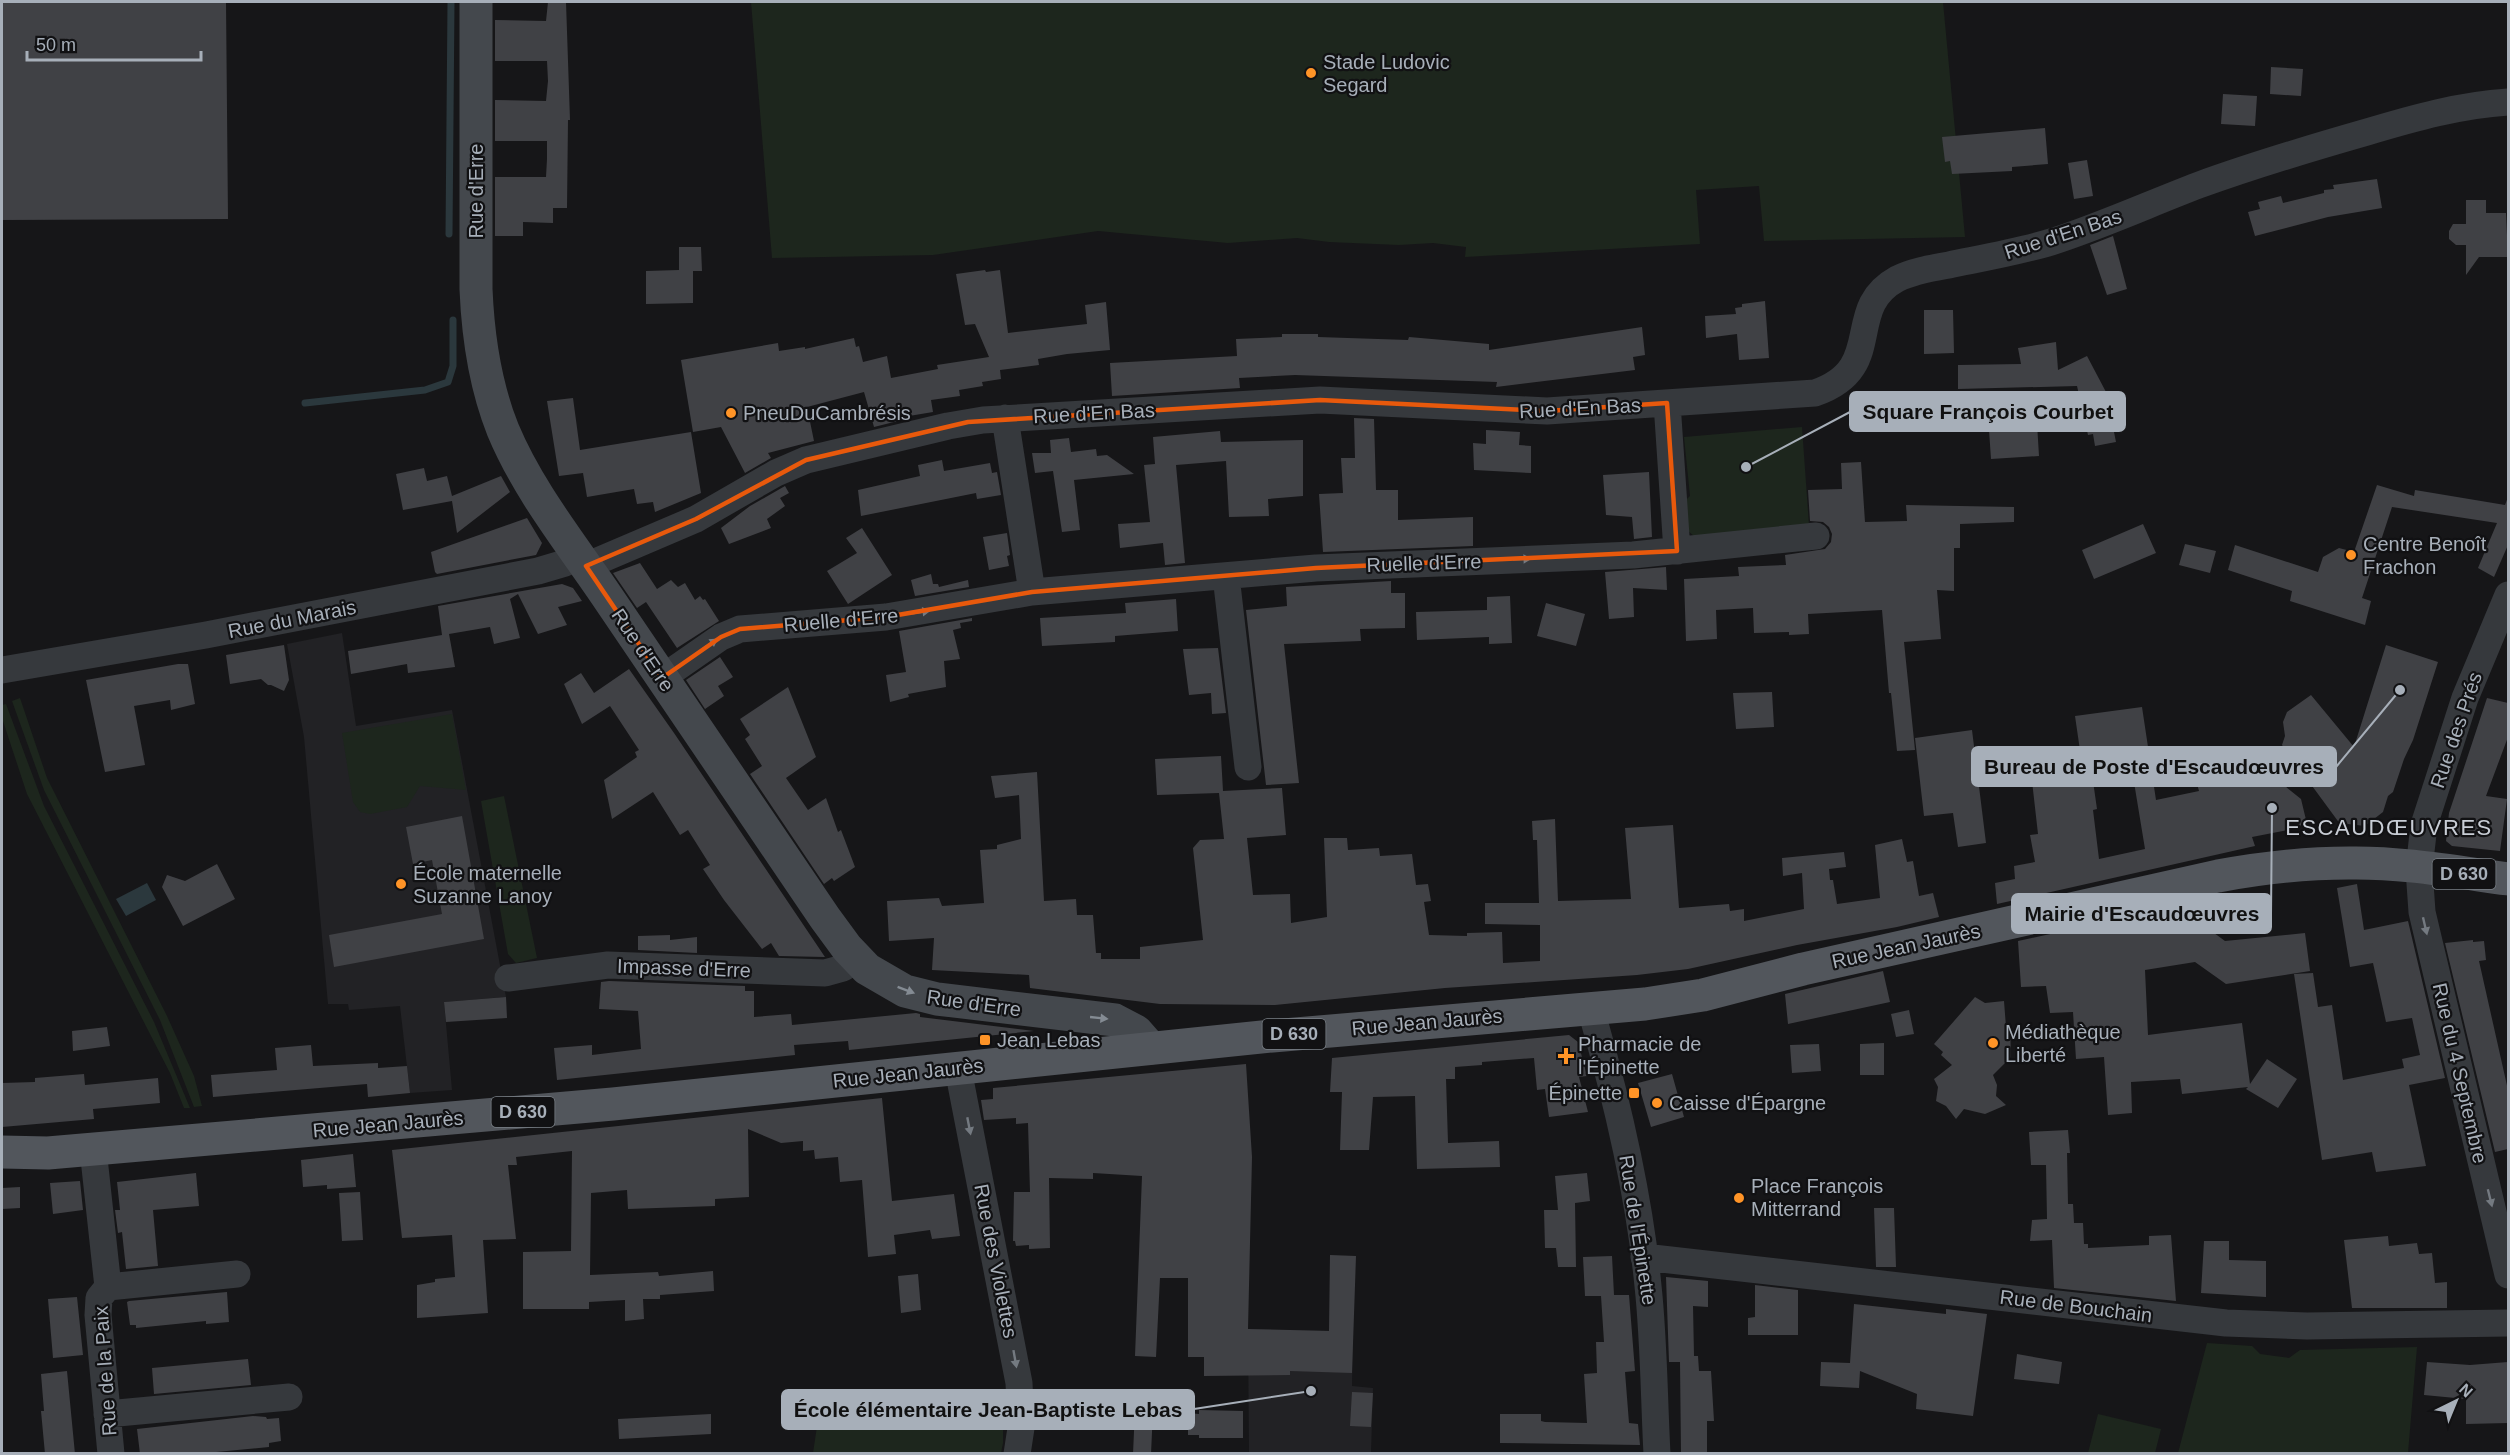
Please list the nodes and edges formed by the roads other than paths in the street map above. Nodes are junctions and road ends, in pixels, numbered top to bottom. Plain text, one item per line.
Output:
1 (476, 2) edge
2 (2508, 102) edge
3 (1667, 403) junction
4 (1005, 418) junction
5 (1816, 536) dead end
6 (1677, 551) junction
7 (582, 560) junction
8 (1226, 576) junction
9 (1032, 592) junction
10 (2508, 595) edge
11 (2, 670) edge
12 (662, 678) junction
13 (1248, 767) dead end
14 (2419, 868) junction
15 (2508, 879) edge
16 (858, 959) junction
17 (508, 978) dead end
18 (1591, 1010) junction
19 (1151, 1048) junction
20 (958, 1069) junction
21 (93, 1149) junction
22 (2, 1152) edge
23 (48, 1152) junction
24 (2, 1161) edge
25 (1644, 1257) junction
26 (237, 1274) dead end
27 (2508, 1275) edge
28 (108, 1287) junction
29 (2508, 1323) edge
30 (289, 1397) dead end
31 (107, 1414) junction
32 (111, 1454) edge
33 (1017, 1454) edge
34 (1657, 1454) edge

1 - 7 street, Rue d'Erre
2 - 3 street, Rue d'En Bas
3 - 4 street, Rue d'En Bas
3 - 6 street
4 - 7 street, Rue d'En Bas
4 - 9 street
5 - 6 street, Ruelle d'Erre
8 -> 6 street, Ruelle d'Erre
7 - 11 street, Rue du Marais
7 - 12 street, Rue d'Erre
8 - 9 street, Ruelle d'Erre
8 - 13 street
12 -> 9 street, Ruelle d'Erre
10 - 14 street, Rue des Prés
12 - 16 street, Rue d'Erre
14 - 15 main road, Rue Jean Jaurès / D 630
14 - 18 main road, Rue Jean Jaurès / D 630
14 -> 27 street, Rue du 4 Septembre
16 - 17 street, Impasse d'Erre
16 -> 19 street, Rue d'Erre
18 - 19 main road, Rue Jean Jaurès / D 630
18 - 25 street, Rue de l'Épinette
19 - 20 main road, Rue Jean Jaurès / D 630
20 - 21 main road, Rue Jean Jaurès / D 630
20 -> 33 street, Rue des Violettes
21 - 23 main road, Rue Jean Jaurès / D 630
21 - 28 street, Rue de la Paix
22 - 23 main road, Rue Jean Jaurès / D 630
23 - 24 main road, Rue Jean Jaurès / D 630
25 - 29 street, Rue de Bouchain
25 - 34 street, Rue de l'Épinette
26 - 28 street
28 - 31 street, Rue de la Paix
30 - 31 street
31 - 32 street, Rue de la Paix

